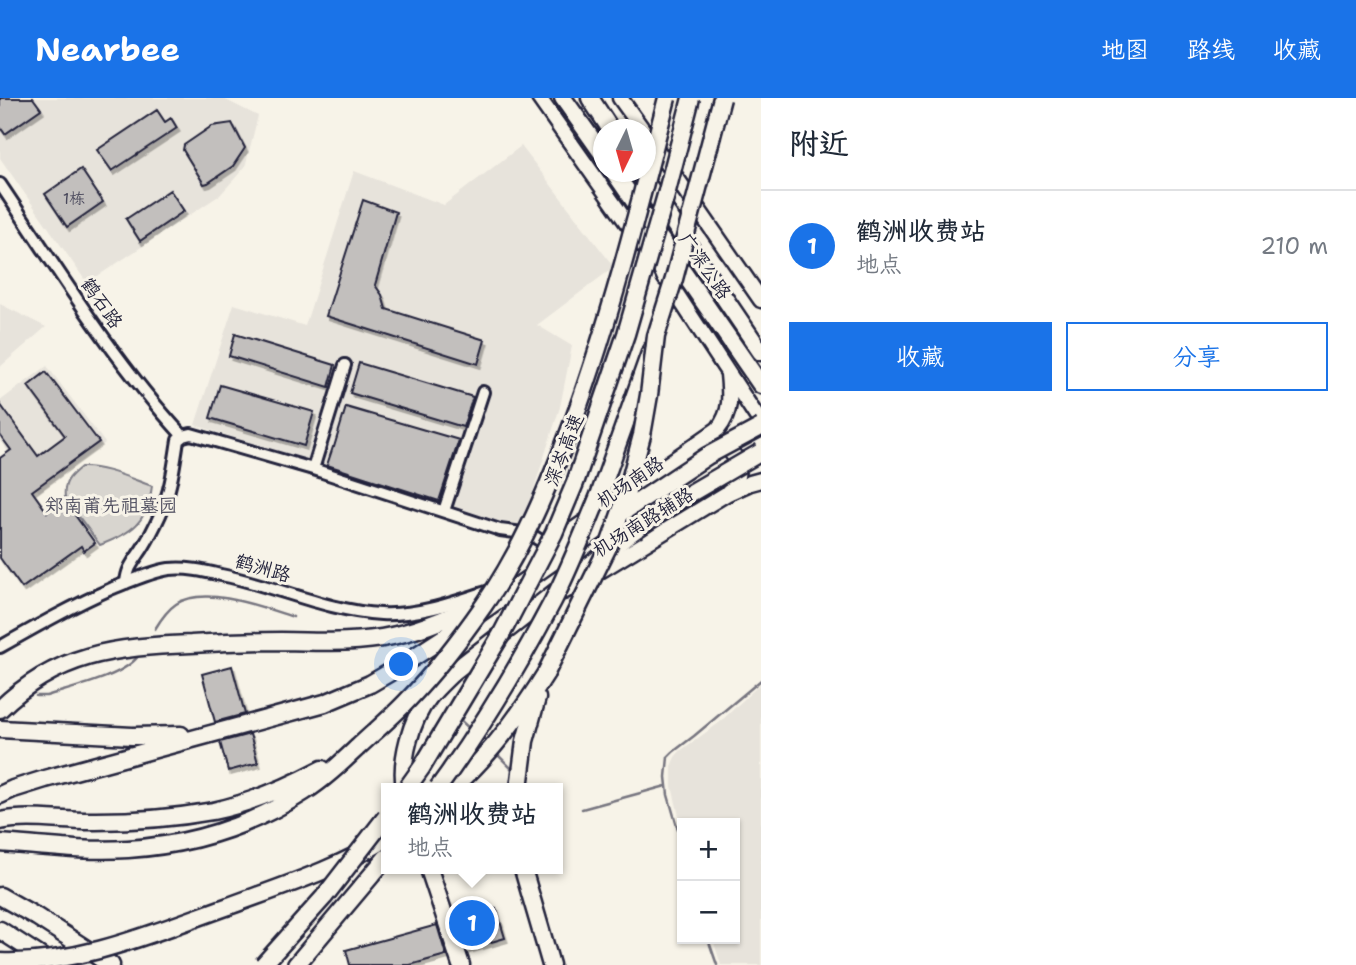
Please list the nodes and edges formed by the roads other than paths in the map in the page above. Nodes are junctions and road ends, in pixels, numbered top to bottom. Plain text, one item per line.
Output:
1 (539, 98) edge
2 (563, 98) edge
3 (590, 98) edge
4 (620, 98) edge
5 (667, 98) edge
6 (691, 98) edge
7 (722, 98) edge
8 (604, 119) edge
9 (635, 119) edge
10 (593, 140) edge
11 (656, 149) edge
12 (621, 182) edge
13 (646, 182) edge
14 (0, 184) edge
15 (629, 193) junction
16 (666, 278) junction
17 (761, 300) edge
18 (656, 336) junction
19 (761, 352) edge
20 (345, 365) dead end
21 (728, 373) junction
22 (761, 384) edge
23 (483, 392) dead end
24 (761, 425) edge
25 (183, 436) junction
26 (698, 444) junction
27 (761, 452) edge
28 (313, 469) junction
29 (761, 480) edge
30 (726, 494) junction
31 (444, 511) junction
32 (552, 548) junction
33 (527, 579) junction
34 (126, 583) junction
35 (546, 600) junction
36 (0, 647) edge
37 (546, 673) junction
38 (0, 709) edge
39 (0, 729) edge
40 (215, 733) junction
41 (357, 748) junction
42 (406, 783) edge
43 (410, 783) edge
44 (441, 783) edge
45 (458, 783) edge
46 (520, 783) edge
47 (0, 795) edge
48 (0, 821) edge
49 (381, 823) edge
50 (381, 842) edge
51 (0, 843) edge
52 (381, 864) edge
53 (431, 874) edge
54 (524, 874) edge
55 (0, 895) edge
56 (0, 930) edge
57 (0, 962) edge
58 (54, 965) edge
59 (111, 965) edge
60 (263, 965) edge
61 (296, 965) edge
62 (461, 965) edge
63 (551, 965) edge

1 - 16 main road
2 - 10 highway
3 - 8 highway
4 - 9 main road
5 - 41 highway, bridge
6 - 43 highway, 深岑高速, bridge
7 - 18 highway, bridge
11 - 17 main road
12 - 15 highway, 广深公路
13 - 19 highway, 广深公路
14 - 25 street, 鹤石路
15 - 16 highway
15 - 22 highway, 广深公路
16 - 21 main road
18 - 37 highway, bridge
18 - 44 highway, bridge
20 - 28 street
21 - 24 main road
21 - 26 main road, 机场南路辅路
23 - 31 street
24 - 33 highway, 机场南路, bridge
25 - 28 street
25 - 34 street
26 - 30 main road
26 - 32 main road, 机场南路辅路
27 - 35 highway, bridge
28 - 31 street
29 - 30 main road, 机场南路辅路
30 - 35 main road, 机场南路辅路
31 - 32 street
32 - 33 main road, 机场南路辅路
33 - 34 street, 鹤洲路
33 - 38 highway
33 - 40 highway
34 - 36 street, 鹤洲路
35 - 42 highway
37 - 45 highway
37 - 46 highway
39 - 40 highway
40 - 47 highway
41 - 48 highway
41 - 51 highway
49 - 60 highway, bridge
50 - 57 highway, bridge
52 - 61 highway
53 - 62 highway
54 - 63 highway
55 - 59 highway
56 - 58 highway

